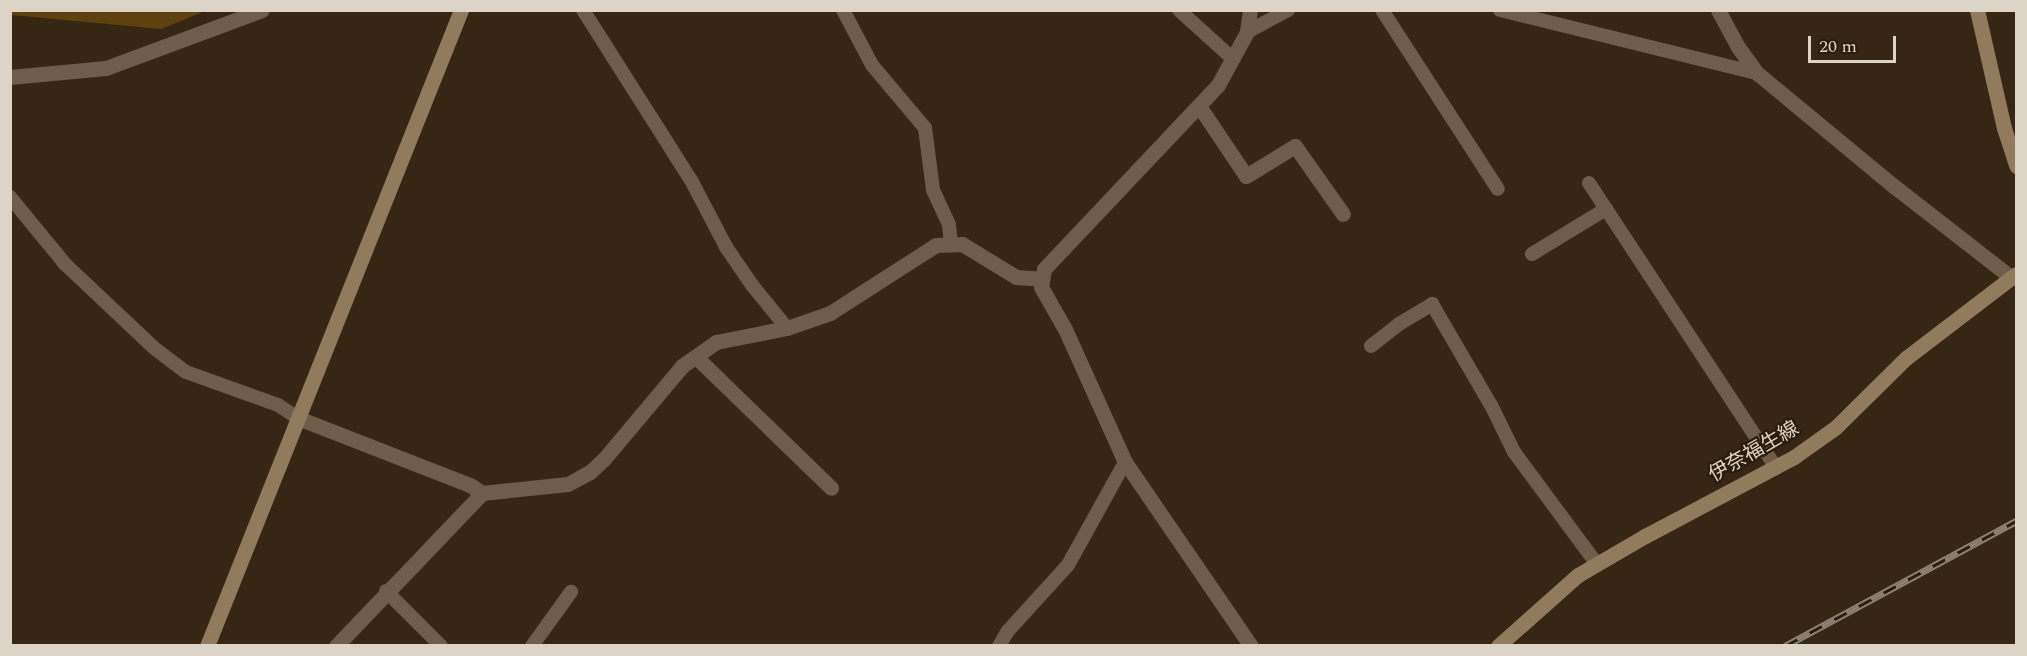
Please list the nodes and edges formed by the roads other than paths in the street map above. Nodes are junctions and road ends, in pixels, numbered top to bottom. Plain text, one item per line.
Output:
1 (262, 10) edge
2 (461, 10) edge
3 (584, 10) edge
4 (843, 10) edge
5 (1179, 10) edge
6 (1250, 10) edge
7 (1288, 10) edge
8 (1382, 10) edge
9 (1500, 10) edge
10 (1718, 10) edge
11 (1977, 10) edge
12 (1247, 32) junction
13 (1232, 58) junction
14 (1757, 73) junction
15 (10, 77) edge
16 (1198, 106) junction
17 (2016, 166) edge
18 (1589, 183) dead end
19 (1498, 189) dead end
20 (10, 196) edge
21 (1606, 208) junction
22 (1343, 214) dead end
23 (951, 244) junction
24 (1532, 254) dead end
25 (2014, 276) edge
26 (1042, 279) junction
27 (787, 328) junction
28 (1371, 346) dead end
29 (696, 357) junction
30 (298, 418) junction
31 (1125, 462) junction
32 (1776, 468) junction
33 (831, 488) dead end
34 (482, 493) junction
35 (1597, 564) junction
36 (386, 591) junction
37 (571, 592) dead end
38 (207, 645) edge
39 (336, 645) edge
40 (441, 645) edge
41 (532, 645) edge
42 (999, 645) edge
43 (1251, 645) edge
44 (1498, 645) edge

1 - 15 street
2 - 30 main road
3 - 27 lane
4 - 23 lane
5 - 13 lane
6 - 12 street
7 - 12 lane
8 - 19 lane
9 - 14 lane
10 - 14 street
11 - 17 main road
12 - 13 street
13 - 16 street
14 - 25 street
16 - 22 street
16 - 26 street
18 - 21 lane
20 - 30 lane
21 - 24 lane
21 - 32 lane
23 - 26 street
23 - 27 street
25 - 32 main road, 伊奈福生線
26 - 31 street
27 - 29 street
28 - 35 lane
29 - 33 street
29 - 34 street
30 - 34 street
30 - 38 main road
31 - 42 lane
31 - 43 street
32 - 35 main road, 伊奈福生線
34 - 36 street
35 - 44 main road, 伊奈福生線
36 - 39 street
36 - 40 lane
37 - 41 lane

